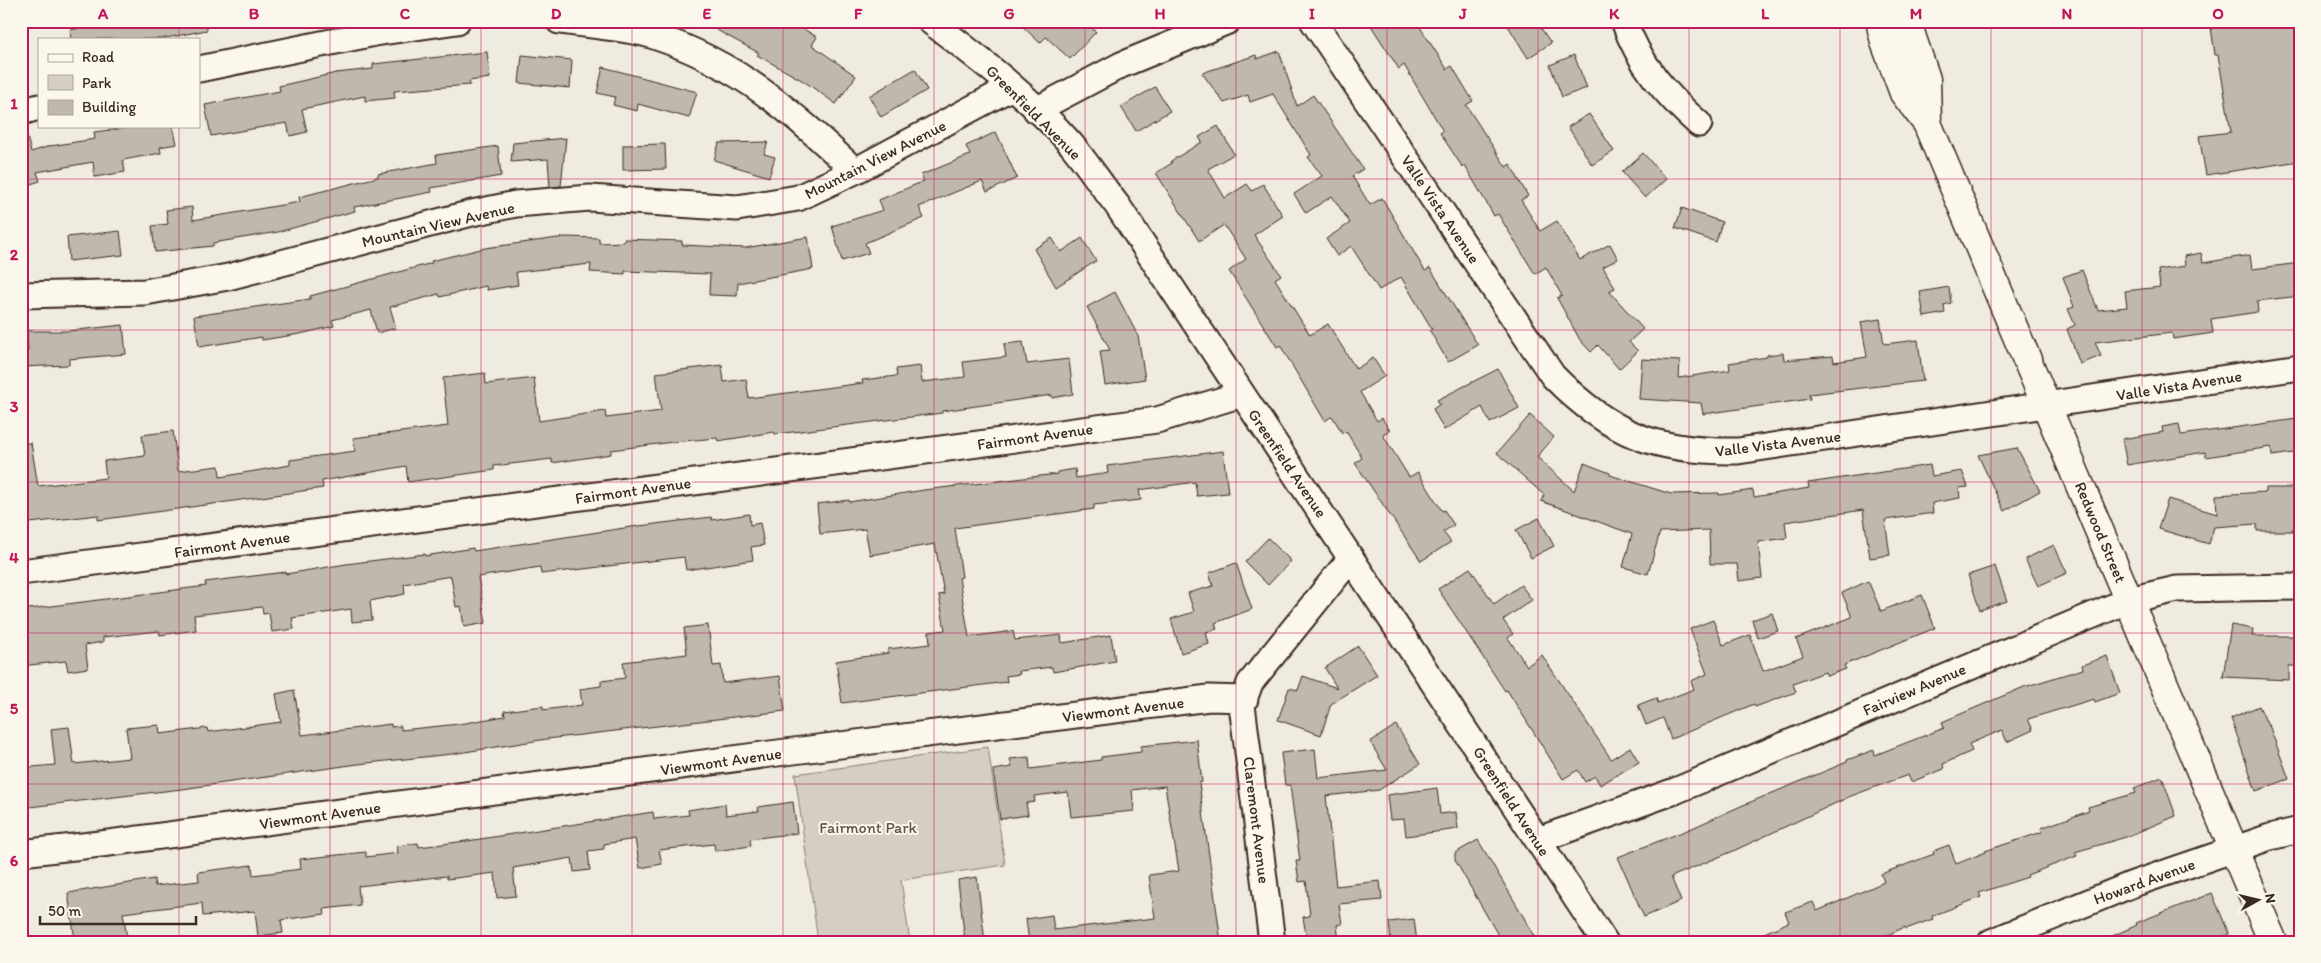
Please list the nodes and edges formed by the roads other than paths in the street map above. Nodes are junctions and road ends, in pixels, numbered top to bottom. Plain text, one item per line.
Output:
1 (457, 21) edge
2 (559, 21) edge
3 (930, 21) edge
4 (1228, 21) edge
5 (1313, 21) edge
6 (1624, 21) edge
7 (1880, 21) edge
8 (1910, 21) edge
9 (200, 69) edge
10 (1012, 87) junction
11 (38, 107) edge
12 (1036, 110) junction
13 (21, 112) edge
14 (1927, 123) junction
15 (1699, 124) dead end
16 (855, 171) junction
17 (21, 295) edge
18 (2300, 367) edge
19 (1242, 394) junction
20 (2048, 405) junction
21 (1351, 558) junction
22 (21, 572) edge
23 (2300, 587) edge
24 (2129, 600) junction
25 (1244, 699) junction
26 (2300, 830) edge
27 (1538, 840) junction
28 (2235, 848) junction
29 (21, 853) edge
30 (1272, 942) edge
31 (1605, 942) edge
32 (1990, 942) edge
33 (2273, 942) edge

1 - 9 street
2 - 16 street
3 - 10 street, Greenfield Avenue
4 - 12 street
5 - 20 street, Valle Vista Avenue
6 - 15 street
7 - 14 main road, Redwood Street
8 - 14 main road, Redwood Street
10 - 12 street, Greenfield Avenue
10 - 16 street, Mountain View Avenue
11 - 13 street
12 - 19 street, Greenfield Avenue
14 - 20 main road, Redwood Street
16 - 17 street, Mountain View Avenue
18 - 20 street, Valle Vista Avenue
19 - 21 street, Greenfield Avenue
19 - 22 street, Fairmont Avenue
20 - 24 main road, Redwood Street
21 - 25 street
21 - 27 street, Greenfield Avenue
23 - 24 street, Fairview Avenue
24 - 27 street, Fairview Avenue
24 - 28 main road, Redwood Street
25 - 29 street, Viewmont Avenue
25 - 30 street, Claremont Avenue
26 - 28 street, Howard Avenue
27 - 31 street, Greenfield Avenue
28 - 32 street, Howard Avenue
28 - 33 main road, Redwood Street

